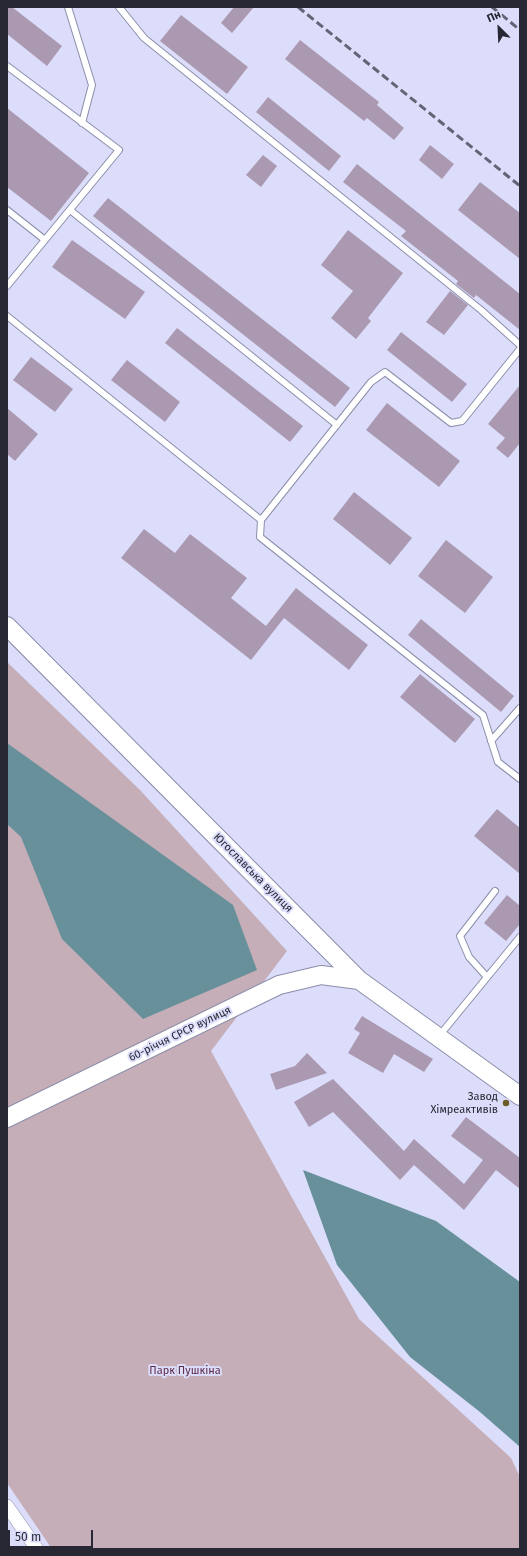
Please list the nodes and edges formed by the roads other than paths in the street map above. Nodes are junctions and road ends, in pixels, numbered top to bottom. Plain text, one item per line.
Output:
1 (68, 7) edge
2 (119, 7) edge
3 (7, 66) edge
4 (82, 123) junction
5 (7, 210) edge
6 (70, 210) junction
7 (45, 240) junction
8 (7, 286) edge
9 (7, 316) edge
10 (520, 345) edge
11 (520, 349) edge
12 (337, 425) junction
13 (261, 520) junction
14 (7, 626) edge
15 (520, 708) edge
16 (492, 741) junction
17 (520, 779) edge
18 (495, 891) dead end
19 (520, 937) edge
20 (487, 977) junction
21 (359, 980) junction
22 (438, 1038) junction
23 (520, 1096) edge
24 (7, 1118) edge
25 (7, 1506) edge
26 (37, 1549) edge

1 - 4 lane
2 - 10 lane
3 - 4 lane
4 - 6 lane
5 - 7 lane
6 - 7 lane
6 - 12 lane
7 - 8 lane
9 - 13 lane
11 - 12 lane
12 - 13 lane
13 - 16 lane
14 - 21 main road, Югославська вулиця
15 - 16 lane
16 - 17 lane
18 - 20 lane
19 - 20 lane
20 - 22 lane
21 - 22 main road, Югославська вулиця
21 - 24 main road, 60-річчя СРСР вулиця
22 - 23 main road, Югославська вулиця
25 - 26 street

